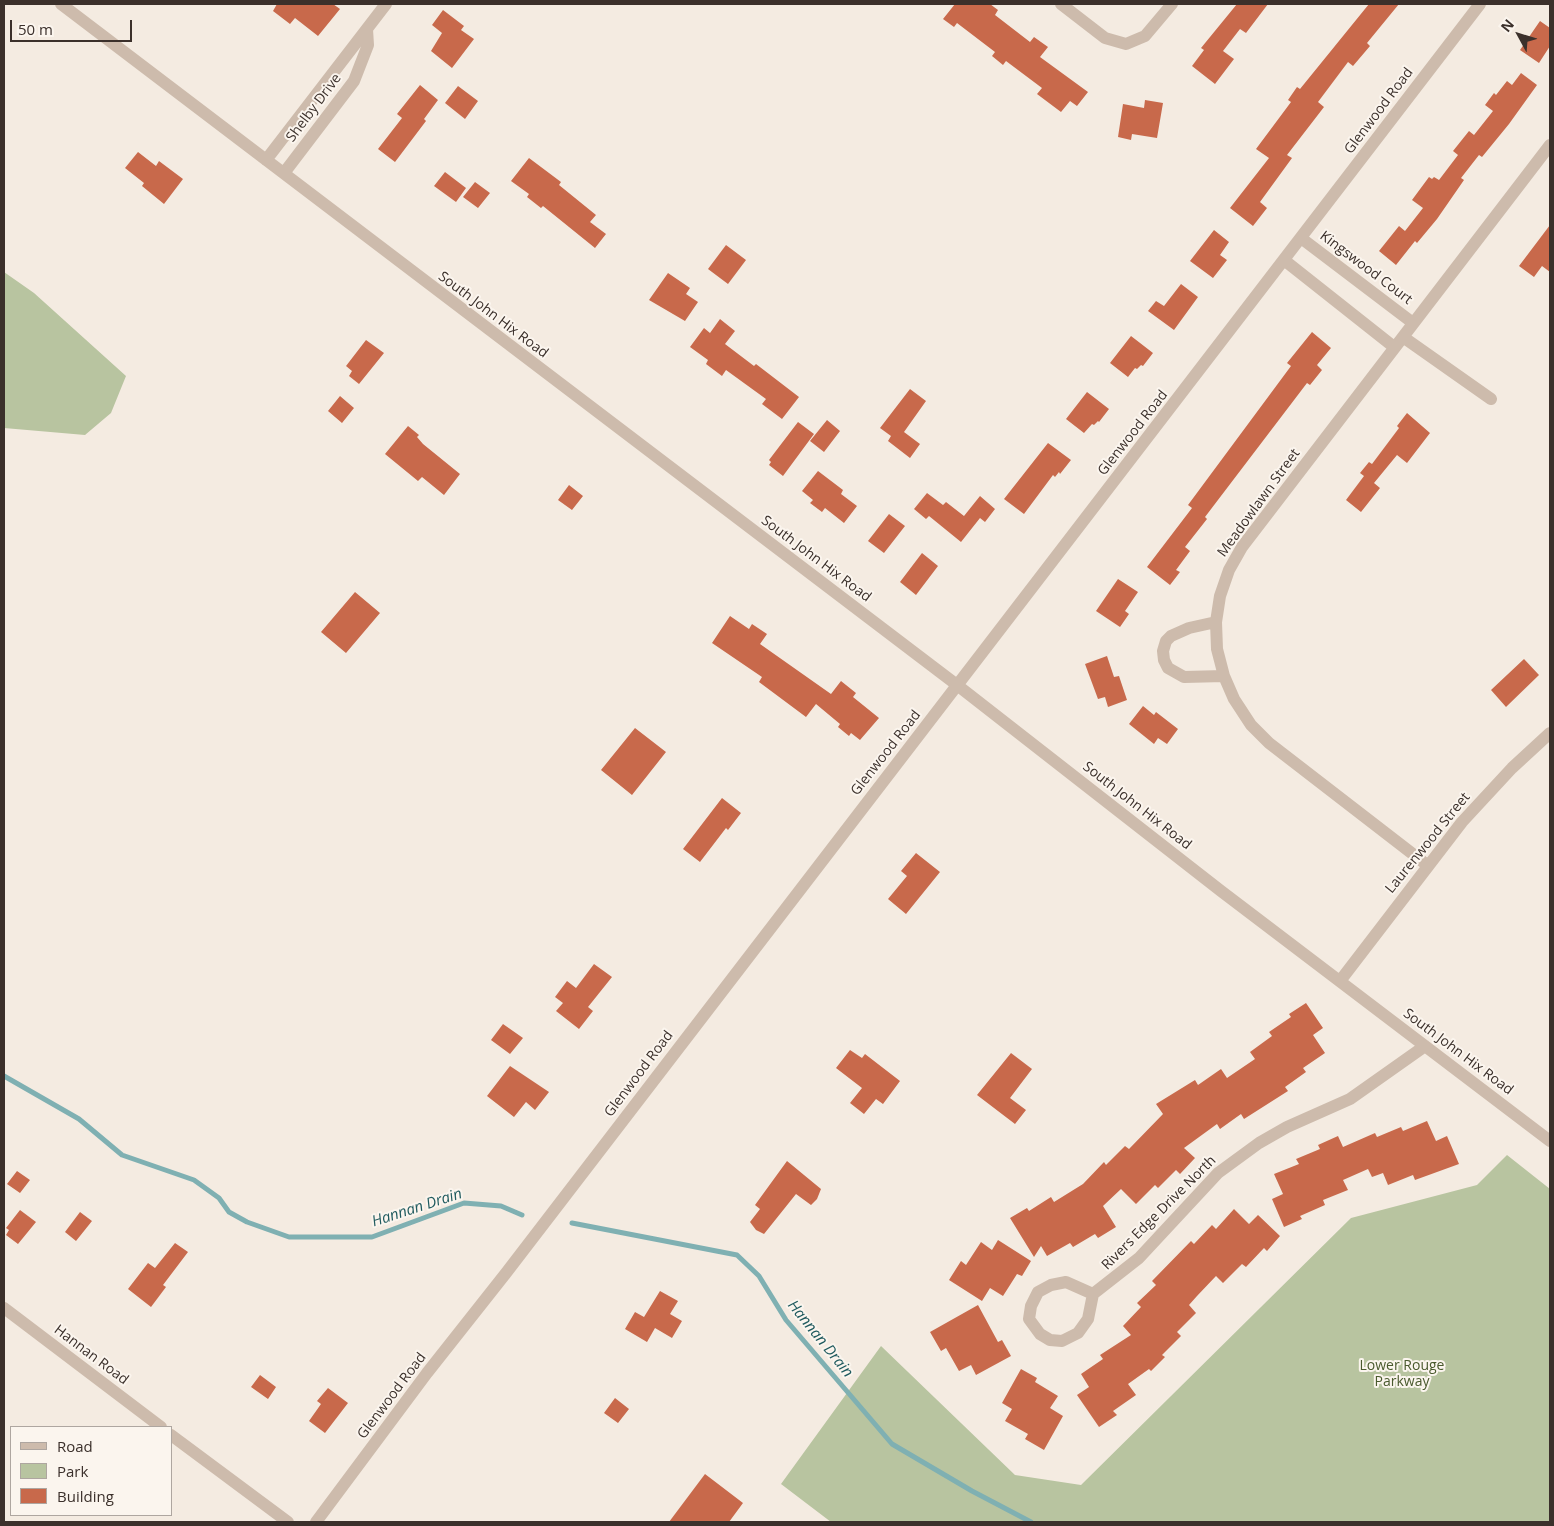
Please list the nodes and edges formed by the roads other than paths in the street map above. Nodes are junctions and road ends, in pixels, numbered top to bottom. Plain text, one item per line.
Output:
1 (62, 4) edge
2 (386, 4) edge
3 (1061, 4) edge
4 (1172, 4) edge
5 (1480, 4) edge
6 (366, 29) junction
7 (1550, 144) edge
8 (266, 160) junction
9 (284, 174) junction
10 (1301, 238) junction
11 (1284, 260) junction
12 (1414, 322) junction
13 (1403, 336) junction
14 (1394, 347) junction
15 (1491, 399) dead end
16 (1216, 622) junction
17 (1224, 676) junction
18 (957, 685) junction
19 (1550, 733) edge
20 (1428, 865) junction
21 (1340, 981) junction
22 (1425, 1046) junction
23 (1550, 1141) edge
24 (1093, 1294) junction
25 (4, 1308) edge
26 (160, 1426) edge
27 (172, 1436) edge
28 (288, 1522) edge
29 (316, 1522) edge

1 - 8 street, South John Hix Road
2 - 6 street, Shelby Drive
3 - 4 street
5 - 10 street, Glenwood Road
6 - 8 street, Shelby Drive
6 - 9 street, Shelby Drive
7 - 12 street, Meadowlawn Street
8 - 9 street, South John Hix Road
9 - 18 street, South John Hix Road
10 - 11 street, Glenwood Road
10 - 12 street, Kingswood Court
11 - 14 street
11 - 18 street, Glenwood Road
12 - 13 street, Meadowlawn Street
13 - 14 street, Meadowlawn Street
13 - 15 street
14 - 16 street, Meadowlawn Street
16 - 17 street, Meadowlawn Street
16 - 17 street
17 - 20 street, Meadowlawn Street
18 - 21 street, South John Hix Road
18 - 29 street, Glenwood Road
19 - 20 street, Laurenwood Street
20 - 21 street, Laurenwood Street
21 - 22 street, South John Hix Road
22 - 23 street, South John Hix Road
22 - 24 street, Rivers Edge Drive North
24 - 24 street
25 - 26 street, Hannan Road
27 - 28 street

